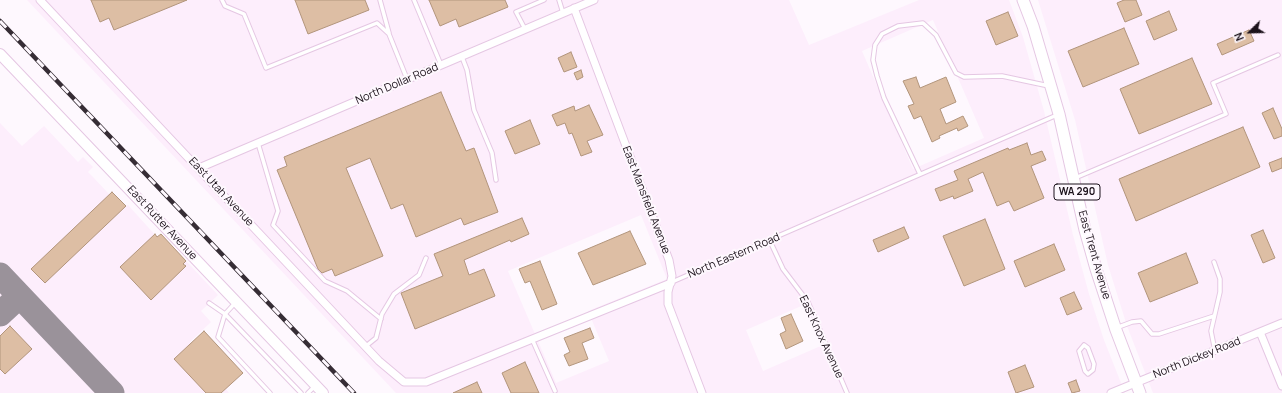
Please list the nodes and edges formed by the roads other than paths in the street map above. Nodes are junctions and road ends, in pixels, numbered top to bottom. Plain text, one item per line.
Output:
1 (40, 0) edge
2 (222, 0) edge
3 (380, 0) edge
4 (414, 0) edge
5 (544, 0) edge
6 (558, 0) edge
7 (594, 0) edge
8 (1023, 0) edge
9 (582, 2) edge
10 (574, 8) junction
11 (563, 13) junction
12 (525, 30) junction
13 (389, 34) junction
14 (0, 54) edge
15 (1278, 55) dead end
16 (462, 57) junction
17 (441, 66) junction
18 (408, 80) junction
19 (1050, 86) junction
20 (1058, 114) junction
21 (258, 143) junction
22 (199, 168) junction
23 (920, 174) junction
24 (1074, 178) junction
25 (496, 180) dead end
26 (770, 240) junction
27 (426, 258) dead end
28 (1214, 262) dead end
29 (671, 283) junction
30 (236, 302) junction
31 (209, 303) dead end
32 (225, 314) junction
33 (1214, 316) junction
34 (381, 319) junction
35 (1282, 323) edge
36 (1115, 328) junction
37 (1260, 332) junction
38 (532, 338) junction
39 (366, 346) junction
40 (1215, 351) junction
41 (1088, 374) joint
42 (404, 382) joint
43 (316, 385) junction
44 (1282, 386) edge
45 (1138, 388) edge
46 (555, 391) dead end
47 (270, 393) edge
48 (301, 393) edge
49 (308, 393) edge
50 (323, 393) edge
51 (702, 393) edge
52 (847, 393) edge
53 (1111, 393) edge

1 - 22 street, East Utah Avenue
2 - 13 lane
3 - 13 lane
4 - 17 lane
5 - 12 lane
6 - 11 lane
7 - 9 street, North Dollar Road
8 - 19 main road, East Trent Avenue / WA 290
9 - 10 street, North Dollar Road
10 - 11 street, North Dollar Road
10 - 29 street, East Mansfield Avenue
11 - 12 street, North Dollar Road
12 - 16 street, North Dollar Road
13 - 18 lane
14 - 30 street, East Rutter Avenue
15 - 24 lane
16 - 17 street, North Dollar Road
16 - 25 lane
17 - 18 street, North Dollar Road
18 - 21 street, North Dollar Road
19 - 20 main road, East Trent Avenue / WA 290
19 - 23 lane
20 - 23 lane, North Eastern Road
20 - 24 main road, East Trent Avenue / WA 290
21 - 22 street, North Dollar Road
21 - 34 lane
22 - 39 street, East Utah Avenue
23 - 26 lane, North Eastern Road
24 - 36 main road, East Trent Avenue / WA 290
26 - 29 lane, North Eastern Road
26 - 52 lane, East Knox Avenue
27 - 34 lane
28 - 33 lane
29 - 38 street, North Eastern Road
29 - 51 street, East Mansfield Avenue
30 - 32 lane
30 - 43 street, East Rutter Avenue
31 - 32 lane
32 - 47 lane
32 - 48 lane
33 - 36 lane
33 - 40 lane
34 - 39 lane
35 - 37 street, North Dickey Road
36 - 45 main road, East Trent Avenue / WA 290
37 - 40 street, North Dickey Road
37 - 44 street
38 - 42 street, North Eastern Road
38 - 46 lane
39 - 42 street, East Utah Avenue
40 - 45 street, North Dickey Road
41 - 41 lane
43 - 49 lane
43 - 50 street, East Rutter Avenue
45 - 53 street, North Dickey Road

